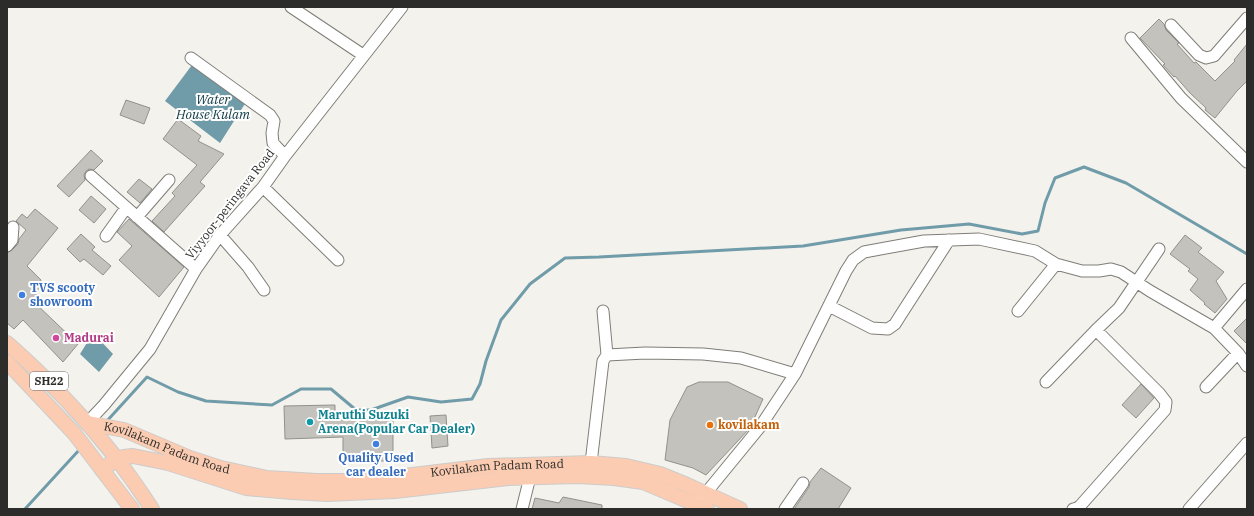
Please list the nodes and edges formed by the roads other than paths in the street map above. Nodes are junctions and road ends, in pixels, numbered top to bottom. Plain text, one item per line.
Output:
1 (291, 7) edge
2 (402, 7) edge
3 (1247, 18) edge
4 (1171, 25) dead end
5 (1131, 38) dead end
6 (363, 55) junction
7 (191, 58) dead end
8 (285, 156) junction
9 (1247, 162) edge
10 (91, 176) dead end
11 (169, 180) dead end
12 (263, 187) junction
13 (126, 208) junction
14 (137, 217) junction
15 (13, 227) dead end
16 (220, 235) junction
17 (106, 236) dead end
18 (949, 240) junction
19 (7, 246) edge
20 (1159, 249) dead end
21 (338, 260) dead end
22 (1056, 264) junction
23 (196, 269) junction
24 (1137, 283) junction
25 (1247, 289) edge
26 (264, 290) dead end
27 (829, 306) junction
28 (603, 311) dead end
29 (1018, 311) dead end
30 (1214, 328) junction
31 (1096, 330) junction
32 (7, 343) edge
33 (1238, 353) junction
34 (607, 355) junction
35 (7, 362) edge
36 (1247, 366) edge
37 (795, 374) junction
38 (1046, 382) dead end
39 (1206, 387) dead end
40 (90, 424) junction
41 (75, 435) junction
42 (1247, 443) edge
43 (117, 459) junction
44 (591, 463) junction
45 (102, 470) junction
46 (530, 471) junction
47 (803, 483) dead end
48 (703, 502) edge
49 (132, 509) edge
50 (152, 509) edge
51 (522, 509) edge
52 (740, 509) edge
53 (785, 509) edge
54 (1073, 509) edge
55 (1189, 509) edge

1 - 6 street
2 - 6 street, Viyyoor-peringava Road
3 - 4 street
5 - 9 street
6 - 8 street, Viyyoor-peringava Road
7 - 8 street
8 - 12 street, Viyyoor-peringava Road
10 - 13 street
11 - 14 street
12 - 16 street, Viyyoor-peringava Road
12 - 21 street
13 - 14 street
13 - 17 street
14 - 23 street
15 - 19 street
16 - 23 street, Viyyoor-peringava Road
16 - 26 street
18 - 22 street
18 - 27 street
18 - 27 street
20 - 24 street
22 - 24 street
22 - 29 street
23 - 40 street, Viyyoor-peringava Road
24 - 30 street
24 - 31 street
25 - 30 street
27 - 37 street
28 - 34 street
30 - 33 street
31 - 38 street
31 - 54 street
32 - 40 main road, SH22
33 - 36 street
33 - 39 street
34 - 37 street
34 - 44 street
35 - 41 main road, SH22
37 - 48 street
40 - 41 main road
40 - 43 main road, SH22
40 - 46 main road, Kovilakam Padam Road
41 - 45 main road, SH22
42 - 55 street
43 - 45 main road, Kovilakam Padam Road
43 - 46 main road, Kovilakam Padam Road
43 - 50 main road, SH22
44 - 46 main road, Kovilakam Padam Road
44 - 48 main road, Kovilakam Padam Road
45 - 49 main road, SH22
46 - 48 main road, Kovilakam Padam Road
46 - 51 street
47 - 53 street
48 - 52 main road, Kovilakam Padam Road

